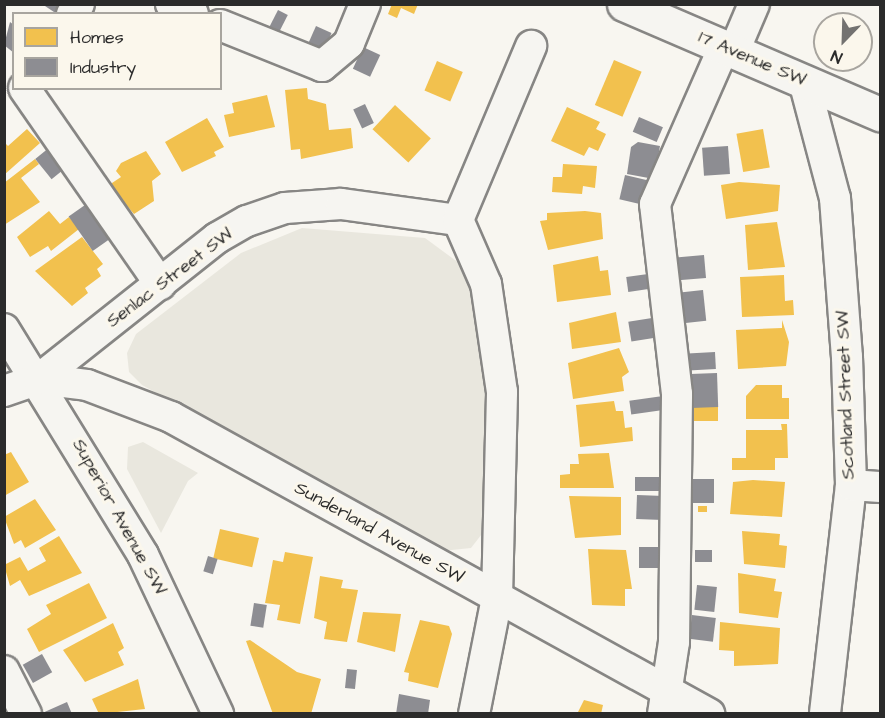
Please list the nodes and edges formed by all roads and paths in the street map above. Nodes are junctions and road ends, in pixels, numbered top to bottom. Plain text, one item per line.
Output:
1 (171, 4) edge
2 (365, 4) edge
3 (624, 4) edge
4 (754, 4) edge
5 (189, 12) edge
6 (222, 26) edge
7 (531, 46) dead end
8 (729, 49) junction
9 (804, 81) junction
10 (25, 90) edge
11 (880, 114) edge
12 (458, 220) junction
13 (160, 284) junction
14 (4, 328) edge
15 (39, 380) junction
16 (4, 392) edge
17 (850, 484) junction
18 (880, 487) edge
19 (497, 598) junction
20 (4, 671) edge
21 (666, 702) edge
22 (26, 714) edge
23 (218, 714) edge
24 (474, 714) edge
25 (710, 714) edge
26 (825, 714) edge

1 - 5 street
2 - 6 street
3 - 8 main road, 17 Avenue SW
4 - 8 street
7 - 12 street
8 - 9 main road, 17 Avenue SW
8 - 21 street
9 - 11 main road, 17 Avenue SW
9 - 17 street, Scotland Street SW
10 - 13 street
12 - 13 street, Senlac Street SW
12 - 19 street
13 - 15 street, Senlac Street SW
14 - 15 street, Superior Avenue SW
15 - 16 street, Senlac Street SW
15 - 19 street, Sunderland Avenue SW
15 - 23 street, Superior Avenue SW
17 - 18 street
17 - 26 street, Scotland Street SW
19 - 21 street, Sunderland Avenue SW
19 - 24 street
20 - 22 street
21 - 25 street, Sunderland Avenue SW

